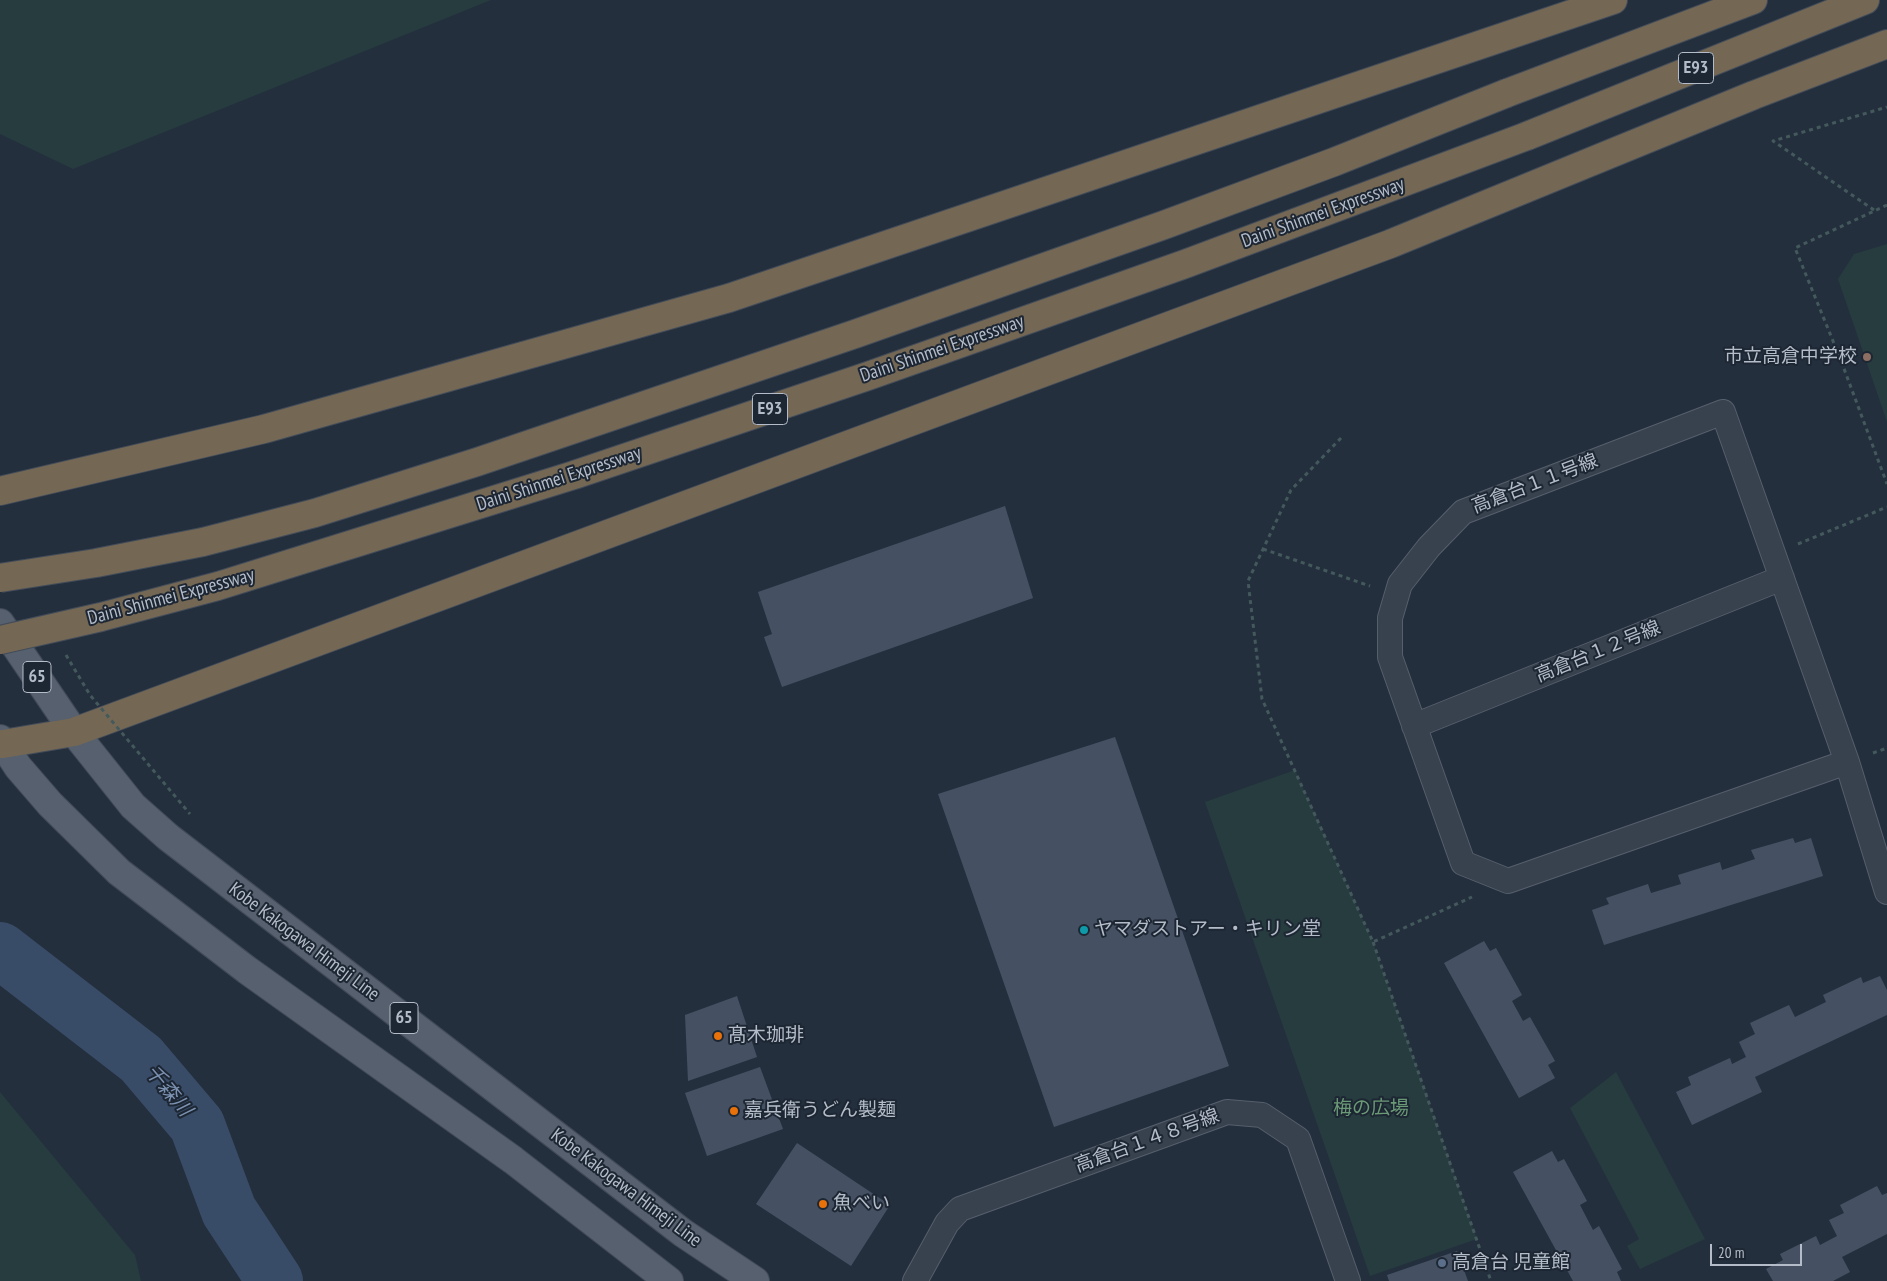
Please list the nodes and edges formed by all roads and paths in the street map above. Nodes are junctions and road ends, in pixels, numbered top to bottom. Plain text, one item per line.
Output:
1 (1613, 0) edge
2 (1753, 0) edge
3 (1865, 0) edge
4 (1887, 44) edge
5 (1887, 107) edge
6 (1887, 206) edge
7 (1874, 211) junction
8 (1341, 438) dead end
9 (1887, 484) edge
10 (0, 491) edge
11 (1887, 507) edge
12 (1263, 549) junction
13 (1773, 555) junction
14 (0, 578) edge
15 (1782, 578) junction
16 (1397, 595) junction
17 (0, 623) edge
18 (0, 640) edge
19 (65, 653) dead end
20 (1414, 726) junction
21 (74, 732) junction
22 (2, 741) edge
23 (1847, 762) junction
24 (190, 814) dead end
25 (1508, 881) junction
26 (1887, 892) edge
27 (1373, 942) junction
28 (669, 1281) edge
29 (755, 1281) edge
30 (915, 1281) edge
31 (1348, 1281) edge
32 (1491, 1281) edge

1 - 10 highway
2 - 14 highway, E93, bridge
3 - 18 highway, Daini Shinmei Expressway / E93, bridge
4 - 21 highway
5 - 7 path
6 - 7 path
7 - 9 path
8 - 12 path
11 - 13 path
12 - 16 path
12 - 27 path
13 - 15 street, 高倉台１１号線
13 - 16 street, 高倉台１１号線
15 - 20 street, 高倉台１２号線
15 - 23 street, 高倉台１１号線
16 - 20 street, 高倉台１１号線
17 - 21 main road, Kobe Kakogawa Himeji Line / 65
19 - 24 path, bridge
20 - 25 street, 高倉台１１号線
21 - 22 highway
21 - 29 main road, Kobe Kakogawa Himeji Line / 65
22 - 28 main road
23 - 25 street
23 - 26 street, 高倉台１１号線
25 - 27 path
27 - 32 path
30 - 31 street, 高倉台１４８号線

